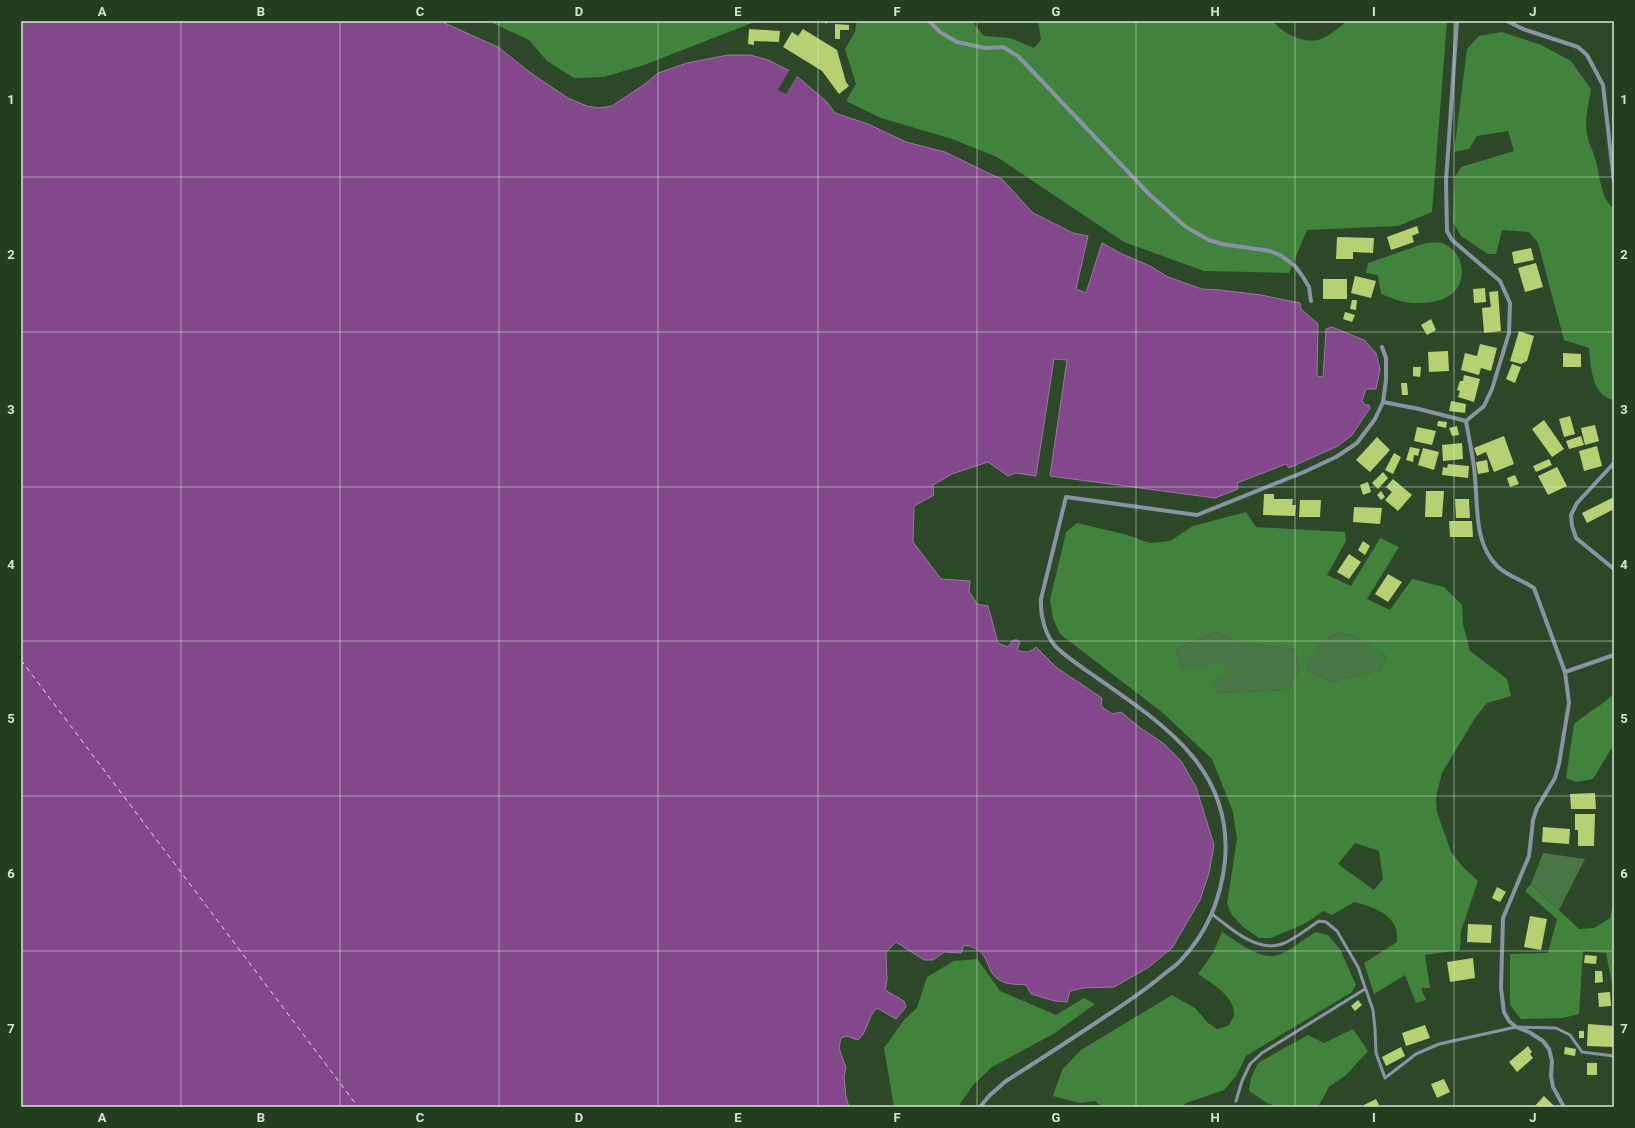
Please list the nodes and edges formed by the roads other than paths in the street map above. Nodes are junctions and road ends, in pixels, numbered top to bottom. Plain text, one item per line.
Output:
1 (929, 21) edge
2 (1457, 21) edge
3 (1507, 21) edge
4 (1614, 182) edge
5 (1311, 300) dead end
6 (1382, 347) dead end
7 (1383, 402) junction
8 (1466, 421) junction
9 (1614, 463) edge
10 (1614, 569) edge
11 (1614, 655) edge
12 (1565, 672) junction
13 (1212, 914) junction
14 (1365, 989) junction
15 (1516, 1027) junction
16 (1614, 1056) edge
17 (1236, 1101) dead end
18 (980, 1107) edge
19 (1564, 1107) edge

1 - 5 street
2 - 8 street
3 - 4 street
6 - 7 street
7 - 8 street
7 - 13 street
8 - 12 street
9 - 10 street
11 - 12 street
12 - 15 street
13 - 14 lane
13 - 18 street
14 - 15 lane
14 - 17 lane
15 - 16 lane
15 - 19 street

